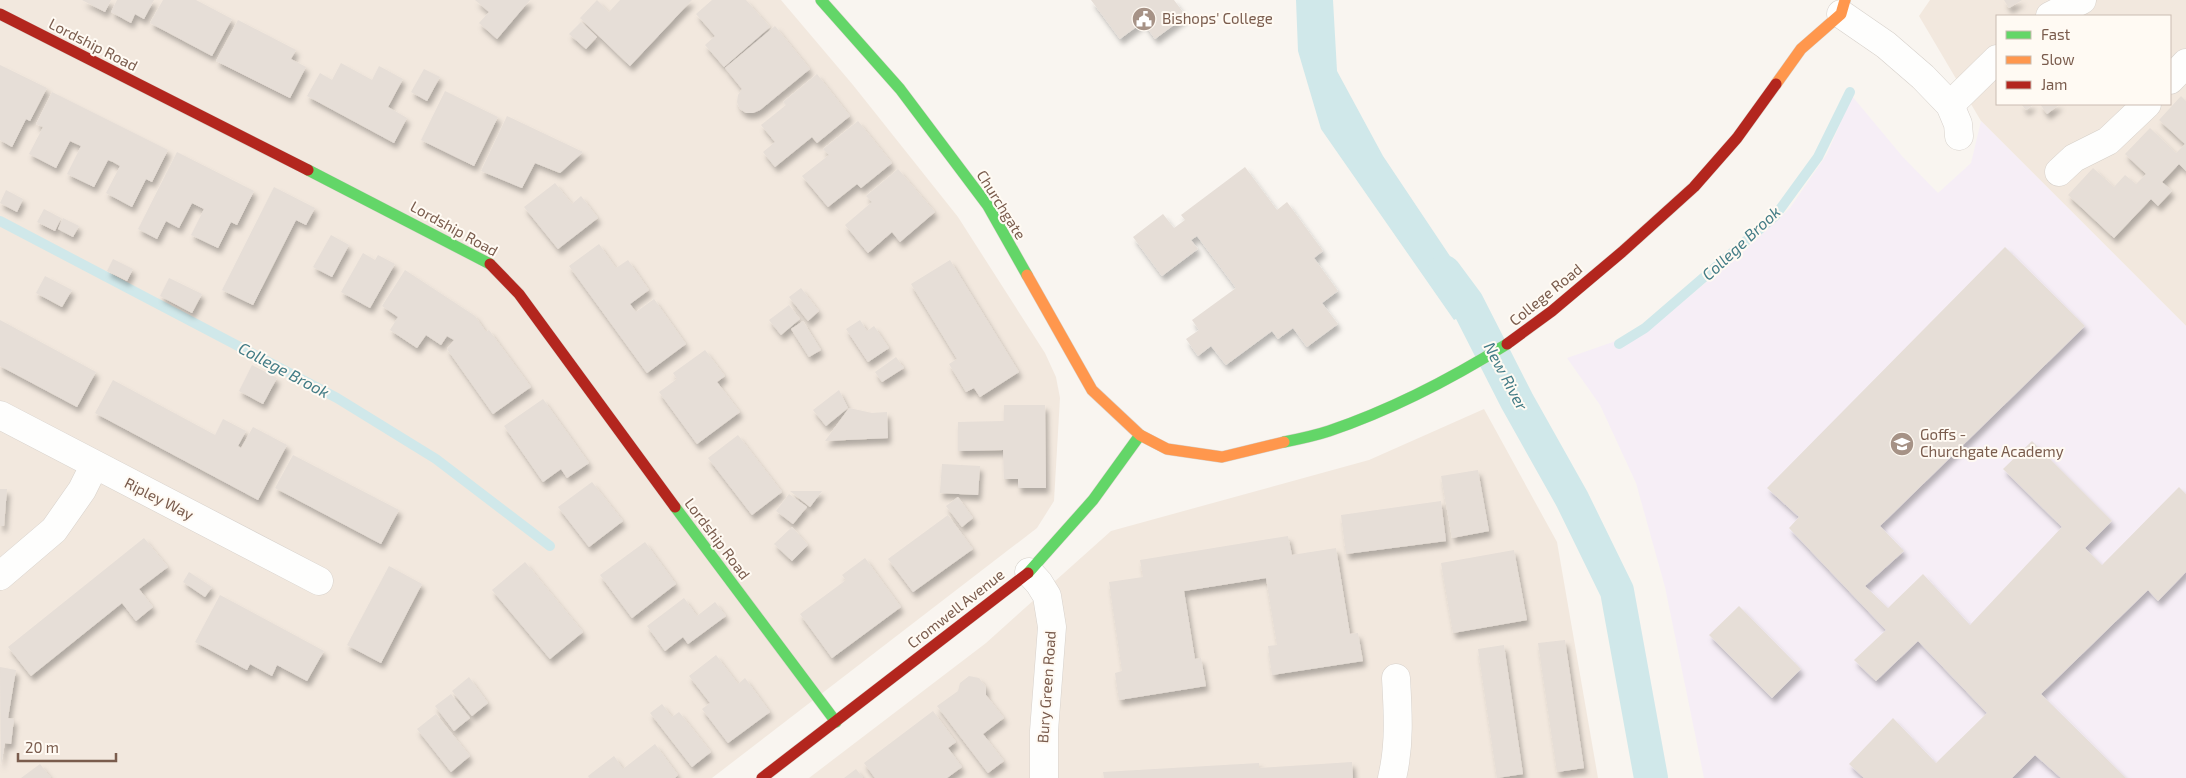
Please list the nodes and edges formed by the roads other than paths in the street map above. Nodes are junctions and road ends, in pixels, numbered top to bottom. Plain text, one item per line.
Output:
1 (821, 0) edge
2 (2082, 0) edge
3 (1843, 7) edge
4 (0, 14) edge
5 (2052, 15) edge
6 (1996, 60) edge
7 (2186, 63) edge
8 (2171, 79) edge
9 (1950, 105) junction
10 (2146, 105) edge
11 (1959, 136) dead end
12 (2059, 172) dead end
13 (0, 415) edge
14 (1140, 435) junction
15 (94, 466) junction
16 (1029, 572) junction
17 (0, 576) edge
18 (319, 581) dead end
19 (1396, 678) dead end
20 (836, 722) junction
21 (762, 778) edge
22 (1044, 778) edge
23 (1392, 778) edge

1 - 14 street, Churchgate
2 - 5 street
3 - 9 street
3 - 14 street, College Road
4 - 20 street, Lordship Road
6 - 9 street
7 - 8 street
9 - 11 street
10 - 12 street
13 - 15 street, Ripley Way
14 - 16 street, Cromwell Avenue
15 - 17 street
15 - 18 street, Ripley Way
16 - 20 street, Cromwell Avenue
16 - 22 street, Bury Green Road
19 - 23 street
20 - 21 street, Cromwell Avenue

